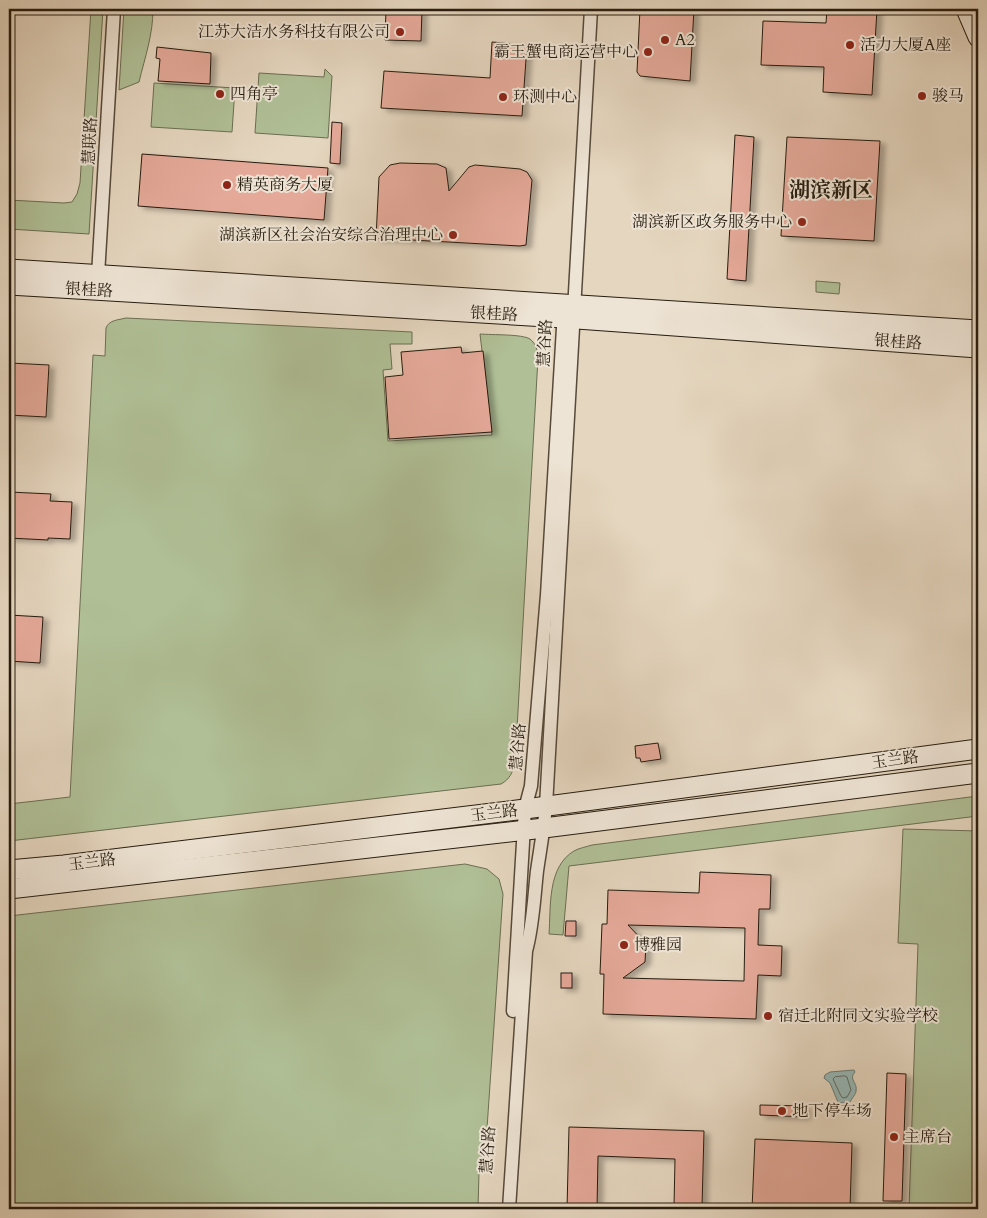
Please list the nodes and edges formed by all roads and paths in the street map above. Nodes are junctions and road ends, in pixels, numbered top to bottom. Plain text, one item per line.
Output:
1 (114, 9) edge
2 (591, 9) edge
3 (966, 9) edge
4 (978, 37) edge
5 (9, 269) edge
6 (98, 275) junction
7 (9, 285) edge
8 (570, 307) junction
9 (978, 330) edge
10 (978, 348) edge
11 (978, 749) edge
12 (978, 773) edge
13 (546, 806) junction
14 (524, 809) junction
15 (544, 828) junction
16 (523, 831) junction
17 (9, 870) edge
18 (9, 889) edge
19 (500, 1209) edge
20 (509, 1209) edge

1 - 6 street, 慧联路
2 - 8 street, 慧谷路
3 - 4 street
5 - 6 street, 银桂路
6 - 8 street, 银桂路
7 - 8 street, 银桂路
8 - 9 street, 银桂路
8 - 10 street, 银桂路
8 - 13 street, 慧谷路
8 - 14 street, 慧谷路
11 - 13 street, 玉兰路
12 - 15 street, 玉兰路
13 - 14 street, 玉兰路
13 - 15 street, 慧谷路
14 - 16 street, 慧谷路
14 - 17 street, 玉兰路
15 - 16 street, 玉兰路
15 - 20 street, 慧谷路
16 - 18 street, 玉兰路
16 - 19 street, 慧谷路

